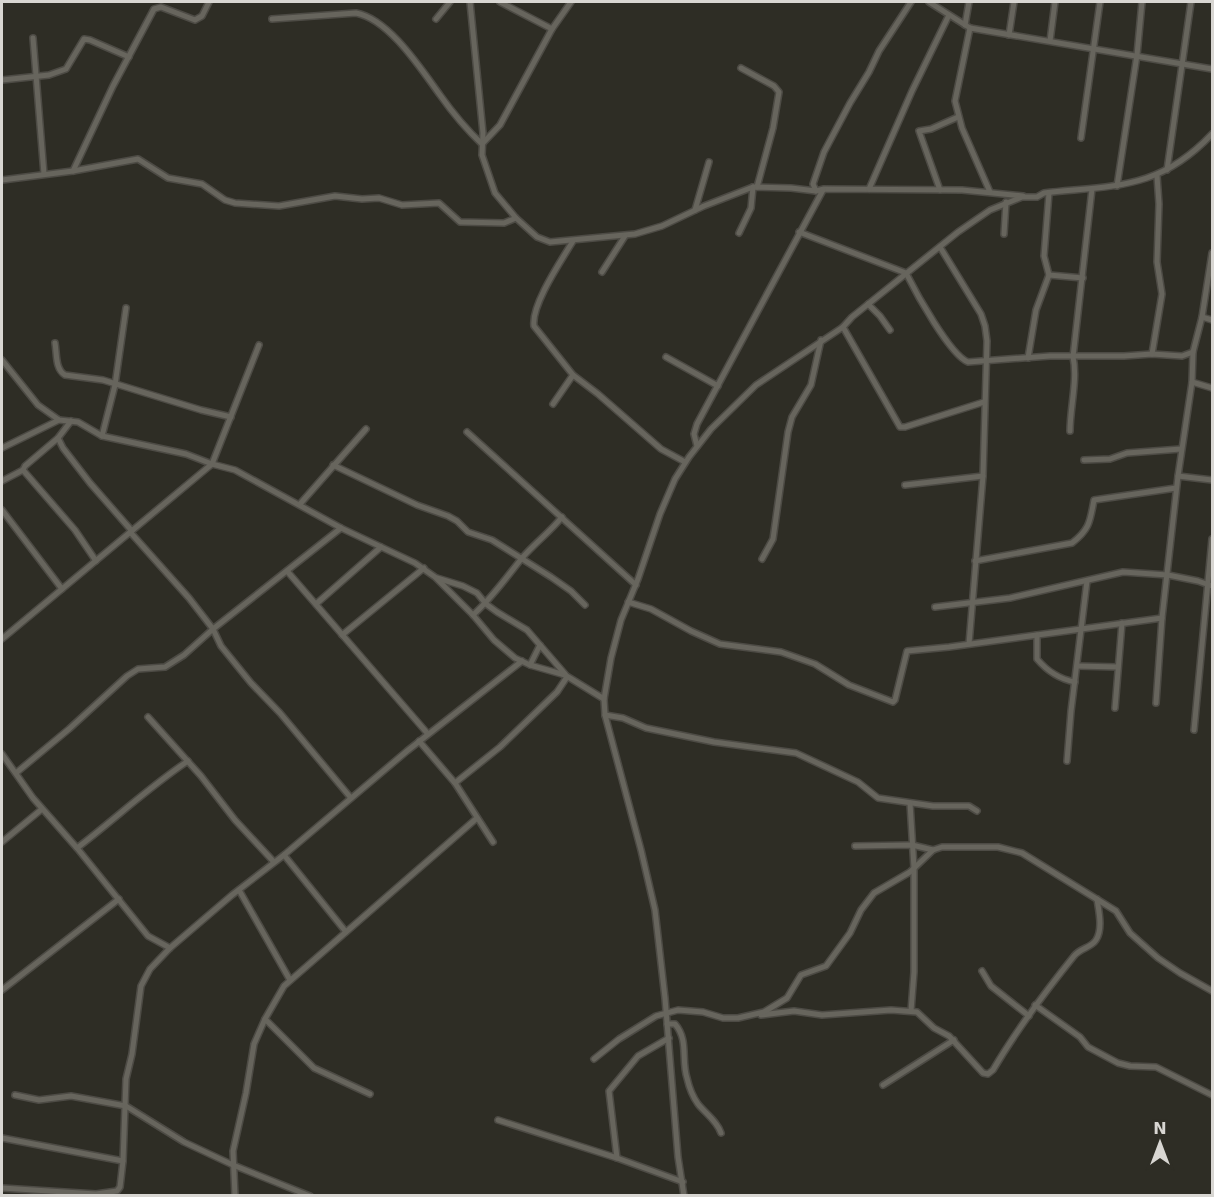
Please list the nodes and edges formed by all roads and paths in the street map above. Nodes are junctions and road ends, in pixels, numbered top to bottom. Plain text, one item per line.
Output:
1 (209, 2) edge
2 (450, 2) edge
3 (470, 2) edge
4 (500, 2) edge
5 (569, 2) edge
6 (912, 2) edge
7 (929, 2) edge
8 (969, 2) edge
9 (1014, 2) edge
10 (1055, 2) edge
11 (1100, 2) edge
12 (1142, 2) edge
13 (1191, 2) edge
14 (949, 15) junction
15 (272, 19) dead end
16 (436, 19) dead end
17 (968, 27) junction
18 (552, 29) junction
19 (1009, 35) junction
20 (33, 38) dead end
21 (1050, 41) junction
22 (1094, 48) junction
23 (1137, 55) junction
24 (129, 57) junction
25 (1183, 62) junction
26 (741, 68) dead end
27 (1212, 69) edge
28 (35, 77) junction
29 (2, 80) edge
30 (958, 117) junction
31 (1212, 134) edge
32 (1081, 138) dead end
33 (482, 144) junction
34 (709, 162) dead end
35 (1167, 170) junction
36 (73, 171) junction
37 (44, 174) junction
38 (1157, 176) junction
39 (2, 180) edge
40 (1117, 186) junction
41 (755, 187) junction
42 (824, 189) junction
43 (869, 189) junction
44 (1092, 189) junction
45 (940, 190) junction
46 (816, 192) junction
47 (990, 192) junction
48 (1049, 193) junction
49 (1037, 197) junction
50 (1006, 202) junction
51 (695, 210) junction
52 (516, 219) junction
53 (799, 232) junction
54 (739, 233) dead end
55 (1004, 234) dead end
56 (625, 236) junction
57 (573, 241) junction
58 (940, 247) junction
59 (1212, 253) edge
60 (602, 272) dead end
61 (906, 273) junction
62 (1049, 275) junction
63 (1083, 278) junction
64 (868, 304) junction
65 (126, 308) dead end
66 (1202, 317) junction
67 (1212, 320) edge
68 (843, 327) junction
69 (890, 330) dead end
70 (821, 340) junction
71 (55, 343) dead end
72 (259, 345) dead end
73 (1194, 352) junction
74 (1152, 354) junction
75 (666, 357) dead end
76 (1072, 357) junction
77 (1028, 358) junction
78 (987, 359) junction
79 (2, 360) edge
80 (573, 375) junction
81 (1192, 382) junction
82 (116, 385) junction
83 (718, 386) junction
84 (1212, 388) edge
85 (984, 402) junction
86 (553, 404) dead end
87 (231, 417) junction
88 (59, 420) junction
89 (71, 421) junction
90 (366, 429) dead end
91 (1070, 431) dead end
92 (467, 432) dead end
93 (102, 436) junction
94 (58, 438) junction
95 (697, 446) junction
96 (2, 448) edge
97 (1181, 449) junction
98 (1084, 459) dead end
99 (686, 462) junction
100 (212, 464) junction
101 (333, 465) junction
102 (23, 470) junction
103 (983, 476) junction
104 (1178, 476) junction
105 (1212, 480) edge
106 (2, 481) edge
107 (905, 485) dead end
108 (1176, 488) junction
109 (300, 504) junction
110 (2, 510) edge
111 (562, 517) junction
112 (341, 528) junction
113 (131, 532) junction
114 (1212, 538) edge
115 (381, 547) junction
116 (522, 559) junction
117 (762, 559) dead end
118 (96, 561) junction
119 (975, 561) junction
120 (424, 568) junction
121 (287, 571) junction
122 (1168, 575) junction
123 (435, 577) junction
124 (1087, 580) junction
125 (636, 585) junction
126 (1210, 585) edge
127 (62, 589) junction
128 (628, 602) junction
129 (972, 603) junction
130 (316, 604) junction
131 (486, 604) junction
132 (585, 605) dead end
133 (935, 607) dead end
134 (473, 615) junction
135 (1162, 618) junction
136 (1122, 623) junction
137 (1081, 628) junction
138 (213, 629) junction
139 (342, 635) junction
140 (1037, 635) junction
141 (2, 639) edge
142 (969, 644) junction
143 (540, 645) junction
144 (522, 662) junction
145 (530, 665) junction
146 (1077, 666) junction
147 (1118, 667) junction
148 (566, 676) junction
149 (1075, 682) junction
150 (604, 699) junction
151 (1156, 703) dead end
152 (1114, 708) dead end
153 (605, 716) junction
154 (148, 717) dead end
155 (1194, 730) dead end
156 (428, 734) junction
157 (418, 741) junction
158 (2, 754) edge
159 (188, 760) junction
160 (1067, 761) dead end
161 (16, 773) junction
162 (455, 783) junction
163 (351, 798) junction
164 (910, 803) junction
165 (42, 809) junction
166 (977, 811) dead end
167 (477, 818) junction
168 (2, 842) edge
169 (493, 842) dead end
170 (912, 845) junction
171 (855, 846) dead end
172 (77, 848) junction
173 (933, 850) junction
174 (284, 855) junction
175 (274, 862) junction
176 (914, 868) junction
177 (238, 890) junction
178 (1096, 899) junction
179 (119, 900) junction
180 (346, 932) junction
181 (170, 948) junction
182 (982, 971) dead end
183 (290, 980) junction
184 (2, 990) edge
185 (1212, 991) edge
186 (1035, 1005) junction
187 (911, 1011) junction
188 (666, 1014) junction
189 (757, 1014) junction
190 (1029, 1016) junction
191 (265, 1019) junction
192 (668, 1024) junction
193 (669, 1038) junction
194 (954, 1040) junction
195 (594, 1059) dead end
196 (883, 1085) dead end
197 (370, 1094) dead end
198 (15, 1095) dead end
199 (1212, 1095) edge
200 (126, 1106) junction
201 (498, 1120) dead end
202 (721, 1133) dead end
203 (2, 1138) edge
204 (617, 1158) junction
205 (123, 1161) junction
206 (233, 1165) junction
207 (683, 1182) junction
208 (2, 1188) edge
209 (235, 1196) edge
210 (310, 1196) edge
211 (684, 1196) edge

1 - 24 street
2 - 16 street
3 - 33 street
4 - 18 street
5 - 18 street
6 - 46 street
7 - 14 street
8 - 17 street
9 - 19 street
10 - 21 street
11 - 22 street
12 - 23 street
13 - 25 street
14 - 17 street
14 - 43 street
15 - 33 street
17 - 19 street
17 - 30 street
18 - 33 street
19 - 21 street
20 - 28 street
21 - 22 street
22 - 23 street
22 - 32 street
23 - 25 street
23 - 40 street
24 - 28 street
24 - 36 street
25 - 27 street
25 - 35 street
26 - 41 street
28 - 29 street
28 - 37 street
30 - 45 street
30 - 47 street
31 - 35 street
33 - 52 street
34 - 51 street
35 - 38 street
36 - 37 street
36 - 52 street
37 - 39 street
38 - 40 street
38 - 74 street
40 - 44 street
41 - 46 street
41 - 51 street
41 - 54 street
42 - 43 street
42 - 46 street
42 - 53 street
43 - 45 street
44 - 48 street
44 - 63 street
45 - 47 street
47 - 49 street
48 - 49 street
48 - 62 street
49 - 50 street
50 - 55 street
50 - 58 street
51 - 56 street
52 - 57 street
53 - 61 street
53 - 83 street
56 - 57 street
56 - 60 street
57 - 80 street
58 - 61 street
58 - 78 street
59 - 66 street
61 - 64 street
61 - 78 street
62 - 63 street
62 - 77 street
63 - 76 street
64 - 68 street
64 - 69 street
65 - 82 street
66 - 67 street
66 - 73 street
68 - 70 street
68 - 85 street
70 - 95 street
70 - 117 street
71 - 82 street
72 - 87 street
73 - 74 street
73 - 81 street
74 - 76 street
75 - 83 street
76 - 77 street
76 - 91 street
77 - 78 street
78 - 85 street
79 - 88 street
80 - 86 street
80 - 99 street
81 - 84 street
81 - 97 street
82 - 87 street
82 - 93 street
83 - 95 street
85 - 103 street
87 - 100 street
88 - 89 street
88 - 96 street
89 - 93 street
89 - 94 street
90 - 101 street
92 - 111 street
93 - 100 street
94 - 102 street
94 - 113 street
95 - 99 street
97 - 98 street
97 - 104 street
99 - 125 street
100 - 109 street
100 - 113 street
101 - 109 street
101 - 116 street
102 - 106 street
102 - 118 street
103 - 107 street
103 - 119 street
104 - 105 street
104 - 108 street
108 - 119 street
108 - 122 street
109 - 112 street
110 - 127 street
111 - 116 street
111 - 125 street
112 - 115 street
112 - 121 street
113 - 118 street
113 - 138 street
114 - 126 street
115 - 120 street
115 - 130 street
116 - 131 street
116 - 132 street
118 - 127 street
119 - 129 street
120 - 123 street
120 - 139 street
121 - 130 street
121 - 138 street
122 - 124 street
122 - 126 street
122 - 135 street
123 - 131 street
123 - 134 street
124 - 129 street
124 - 137 street
125 - 128 street
126 - 155 street
127 - 141 street
128 - 142 street
128 - 150 street
129 - 133 street
129 - 142 street
130 - 139 street
131 - 134 street
131 - 143 street
134 - 144 street
135 - 136 street
135 - 151 street
136 - 137 street
136 - 147 street
137 - 140 street
137 - 146 street
138 - 161 street
138 - 163 street
139 - 156 street
140 - 142 street
140 - 149 street
143 - 145 street
143 - 148 street
144 - 145 street
144 - 156 street
145 - 148 street
146 - 147 street
146 - 149 street
147 - 152 street
148 - 150 street
148 - 162 street
149 - 160 street
150 - 153 street
153 - 164 street
153 - 188 street
154 - 159 street
156 - 157 street
157 - 162 street
157 - 163 street
158 - 161 street
159 - 172 street
159 - 175 street
161 - 165 street
162 - 167 street
163 - 174 street
164 - 166 street
164 - 170 street
165 - 168 street
165 - 172 street
167 - 169 street
167 - 180 street
170 - 171 street
170 - 173 street
170 - 176 street
172 - 179 street
173 - 176 street
173 - 178 street
174 - 175 street
174 - 180 street
175 - 177 street
176 - 187 street
176 - 189 street
177 - 181 street
177 - 183 street
178 - 185 street
178 - 186 street
179 - 181 street
179 - 184 street
180 - 183 street
181 - 200 street
182 - 190 street
183 - 191 street
186 - 190 street
186 - 199 street
187 - 189 street
187 - 194 street
188 - 189 street
188 - 192 street
188 - 195 street
190 - 194 street
191 - 197 street
191 - 206 street
192 - 193 street
192 - 202 street
193 - 204 street
193 - 207 street
194 - 196 street
198 - 200 street
200 - 205 street
200 - 206 street
201 - 204 street
203 - 205 street
204 - 207 street
205 - 208 street
206 - 209 street
206 - 210 street
207 - 211 street

